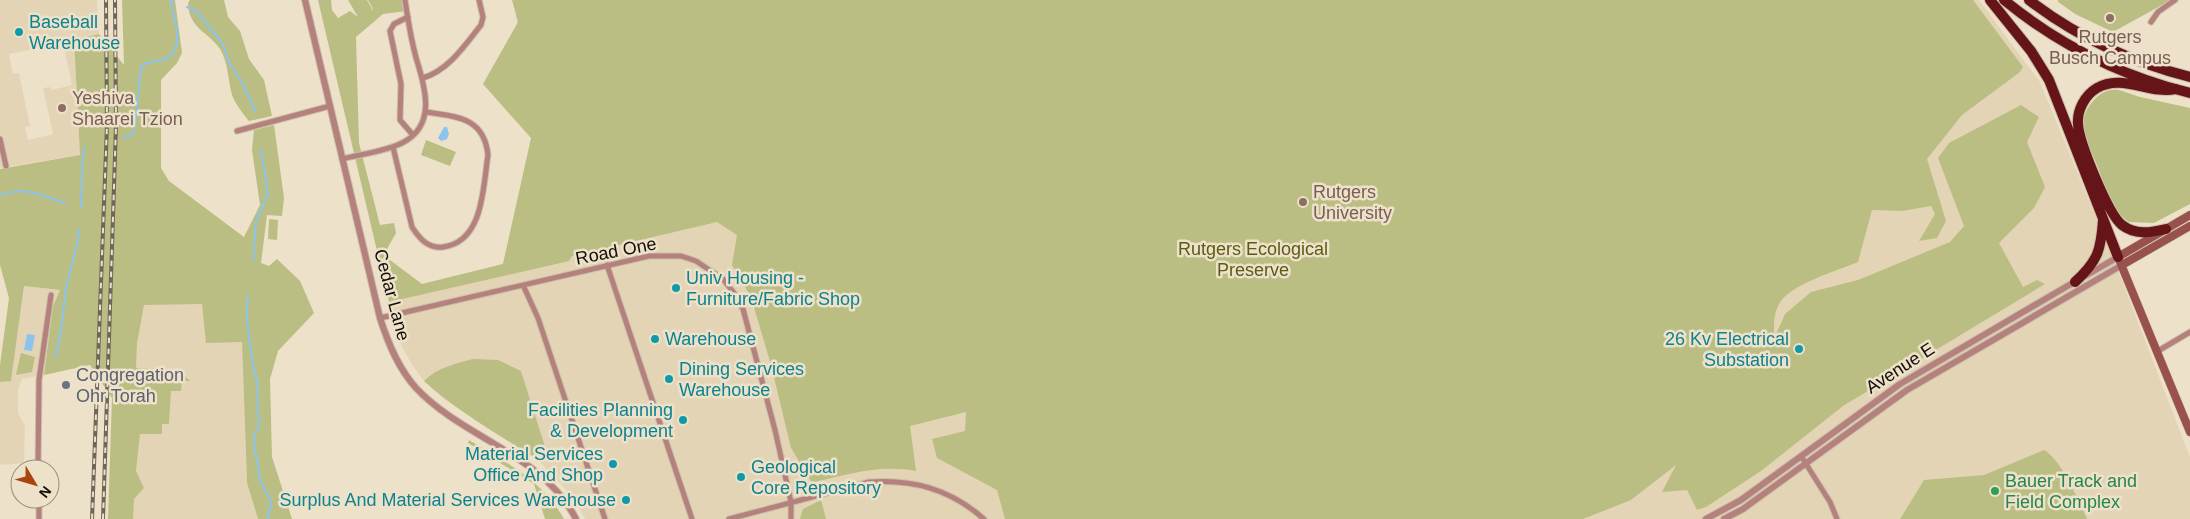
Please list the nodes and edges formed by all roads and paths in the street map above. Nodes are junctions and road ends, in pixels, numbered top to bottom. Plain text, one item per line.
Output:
1 (305, 0) edge
2 (406, 0) edge
3 (479, 0) edge
4 (1990, 0) edge
5 (2004, 0) edge
6 (2029, 0) edge
7 (2175, 0) edge
8 (408, 17) junction
9 (2150, 22) dead end
10 (2190, 77) edge
11 (423, 78) junction
12 (2176, 89) junction
13 (2190, 93) edge
14 (330, 106) junction
15 (426, 112) junction
16 (237, 131) dead end
17 (413, 135) junction
18 (0, 139) edge
19 (393, 147) junction
20 (342, 159) junction
21 (6, 166) dead end
22 (2190, 216) edge
23 (2103, 217) junction
24 (2190, 226) edge
25 (2166, 229) junction
26 (2120, 261) junction
27 (607, 265) junction
28 (2075, 282) junction
29 (523, 284) junction
30 (50, 295) dead end
31 (380, 318) junction
32 (2190, 332) edge
33 (2158, 351) junction
34 (2190, 432) edge
35 (1801, 456) junction
36 (38, 459) edge
37 (1806, 464) junction
38 (791, 502) junction
39 (576, 519) edge
40 (605, 519) edge
41 (692, 519) edge
42 (729, 519) edge
43 (791, 519) edge
44 (984, 519) edge
45 (1706, 519) edge
46 (1724, 519) edge
47 (1837, 519) edge

1 - 14 street, Cedar Lane
2 - 8 street
3 - 11 street
4 - 23 highway
5 - 12 highway
6 - 10 highway
7 - 9 street
8 - 11 street
8 - 17 street
11 - 15 street
12 - 13 highway
12 - 25 highway
14 - 16 street
14 - 20 street, Cedar Lane
15 - 17 street
15 - 19 street
17 - 19 street
18 - 21 street
19 - 20 street
20 - 31 street, Cedar Lane
22 - 25 main road
23 - 26 highway
23 - 28 highway
24 - 26 main road
25 - 26 main road
26 - 28 street, Avenue E
26 - 33 main road
26 - 37 street, Avenue E
27 - 29 street, Road One
27 - 38 street, Road One
27 - 41 street
28 - 35 street, Avenue E
29 - 31 street, Road One
29 - 40 street
30 - 36 street
31 - 39 street, Cedar Lane
32 - 33 street
33 - 34 main road
35 - 37 street
35 - 45 street, Avenue E
37 - 46 street, Avenue E
37 - 47 street
38 - 42 street
38 - 43 street, Road One
38 - 44 street

